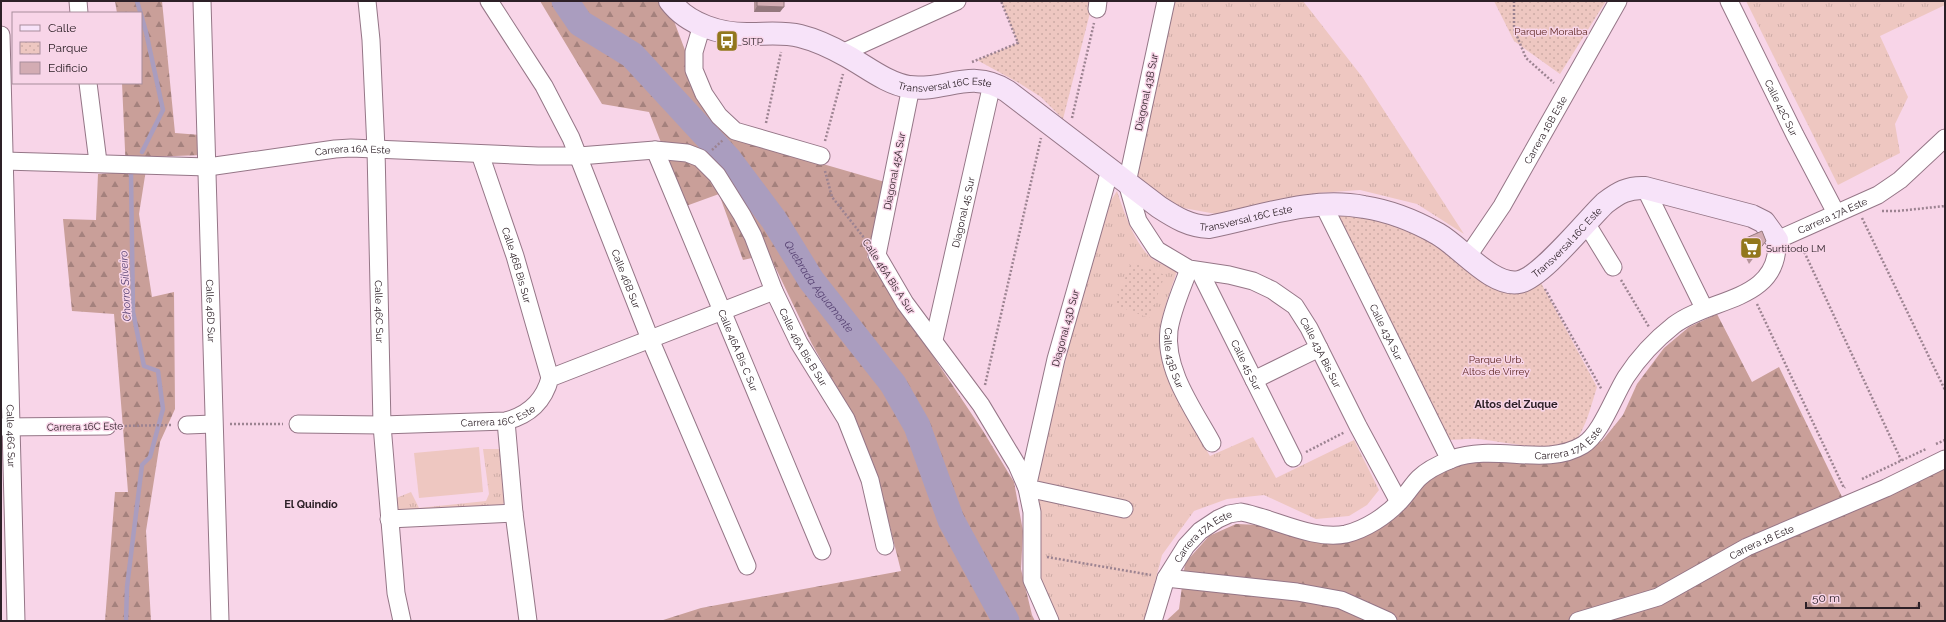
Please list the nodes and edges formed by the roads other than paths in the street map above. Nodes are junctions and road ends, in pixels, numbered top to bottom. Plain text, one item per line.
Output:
1 (78, 1) edge
2 (202, 1) edge
3 (368, 1) edge
4 (489, 1) edge
5 (670, 1) edge
6 (957, 1) edge
7 (1166, 1) edge
8 (1618, 1) edge
9 (1729, 1) edge
10 (79, 12) edge
11 (702, 25) junction
12 (1, 35) edge
13 (845, 55) junction
14 (88, 84) edge
15 (992, 84) junction
16 (910, 87) junction
17 (1945, 138) edge
18 (376, 149) junction
19 (655, 150) junction
20 (480, 154) junction
21 (706, 154) joint
22 (579, 156) junction
23 (821, 156) road end
24 (4, 161) junction
25 (98, 162) junction
26 (208, 167) junction
27 (1118, 176) junction
28 (1645, 188) junction
29 (1323, 204) junction
30 (1836, 213) junction
31 (1586, 223) junction
32 (1786, 236) junction
33 (877, 255) joint
34 (1468, 256) junction
35 (1613, 268) road end
36 (1194, 270) junction
37 (774, 291) junction
38 (1704, 308) junction
39 (722, 312) junction
40 (650, 339) junction
41 (934, 340) junction
42 (1319, 348) junction
43 (550, 378) junction
44 (1254, 380) junction
45 (506, 421) junction
46 (186, 424) dead end
47 (213, 424) junction
48 (298, 424) road end
49 (382, 425) junction
50 (107, 426) road end
51 (6, 427) edge
52 (1212, 443) dead end
53 (1293, 458) road end
54 (1945, 459) edge
55 (1450, 460) junction
56 (1027, 488) junction
57 (1399, 502) junction
58 (1124, 509) dead end
59 (514, 513) junction
60 (389, 519) junction
61 (885, 546) dead end
62 (822, 552) dead end
63 (747, 566) dead end
64 (1166, 578) junction
65 (16, 621) edge
66 (220, 621) edge
67 (402, 621) edge
68 (528, 621) edge
69 (1050, 621) edge
70 (1153, 621) edge
71 (1388, 621) edge
72 (1578, 621) edge

1 - 10 street
2 - 26 street, Calle 46D Sur
3 - 18 street, Calle 46C Sur
4 - 22 street, Calle 46B Sur
5 - 11 street
6 - 13 street
7 - 27 street, Diagonal 43B Sur
8 - 34 street, Carrera 16B Este
9 - 30 street, Calle 42C Sur
11 - 13 street, Transversal 16C Este
11 - 23 street
12 - 24 street, Calle 46G Sur
13 - 16 street, Transversal 16C Este
14 - 25 street
15 - 16 street, Transversal 16C Este
15 - 27 street, Transversal 16C Este
15 - 41 street, Diagonal 45 Sur
16 - 33 street, Diagonal 45A Sur
17 - 30 street, Carrera 17A Este
18 - 20 street, Carrera 16A Este
18 - 26 street, Carrera 16A Este
18 - 49 street, Calle 46C Sur
19 - 21 street, Carrera 16A Este
19 - 22 street, Carrera 16A Este
19 - 39 street, Calle 46A Bis C Sur
20 - 22 street, Carrera 16A Este
20 - 43 street, Calle 46B Bis Sur
21 - 37 street, Calle 46A Bis B Sur
22 - 40 street, Calle 46B Sur
24 - 25 street, Carrera 16A Este
24 - 51 street, Calle 46G Sur
25 - 26 street, Carrera 16A Este
26 - 47 street, Calle 46D Sur
27 - 29 street, Transversal 16C Este
27 - 36 street
27 - 56 street, Diagonal 43D Sur
28 - 31 street, Transversal 16C Este
28 - 32 street, Transversal 16C Este
28 - 38 street
29 - 34 street, Transversal 16C Este
29 - 55 street, Calle 43A Sur
30 - 32 street, Carrera 17A Este
31 - 34 street, Transversal 16C Este
31 - 35 street
32 - 38 street, Carrera 17A Este
33 - 41 street, Calle 46A Bis A Sur
36 - 42 street, Calle 43A Bis Sur
36 - 44 street, Calle 45 Sur
36 - 52 street, Calle 43B Sur
37 - 39 street
37 - 61 street, Calle 46A Bis B Sur
38 - 55 street, Carrera 17A Este
39 - 40 street
39 - 62 street, Calle 46A Bis C Sur
40 - 43 street
40 - 63 street, Calle 46B Sur
41 - 56 street, Calle 46A Bis A Sur
42 - 44 street
42 - 57 street, Calle 43A Bis Sur
43 - 45 street, Carrera 16C Este
44 - 53 street, Calle 45 Sur
45 - 49 street, Carrera 16C Este
45 - 59 street
46 - 47 street
47 - 66 street, Calle 46D Sur
48 - 49 street, Carrera 16C Este
49 - 60 street, Calle 46C Sur
50 - 51 street, Carrera 16C Este
51 - 65 street, Calle 46G Sur
54 - 72 street, Carrera 18 Este
55 - 57 street, Carrera 17A Este
56 - 58 street
56 - 69 street, Calle 46A Bis A Sur
57 - 64 street, Carrera 17A Este
59 - 60 street
59 - 68 street
60 - 67 street, Calle 46C Sur
64 - 70 street, Carrera 17A Este
64 - 71 street

